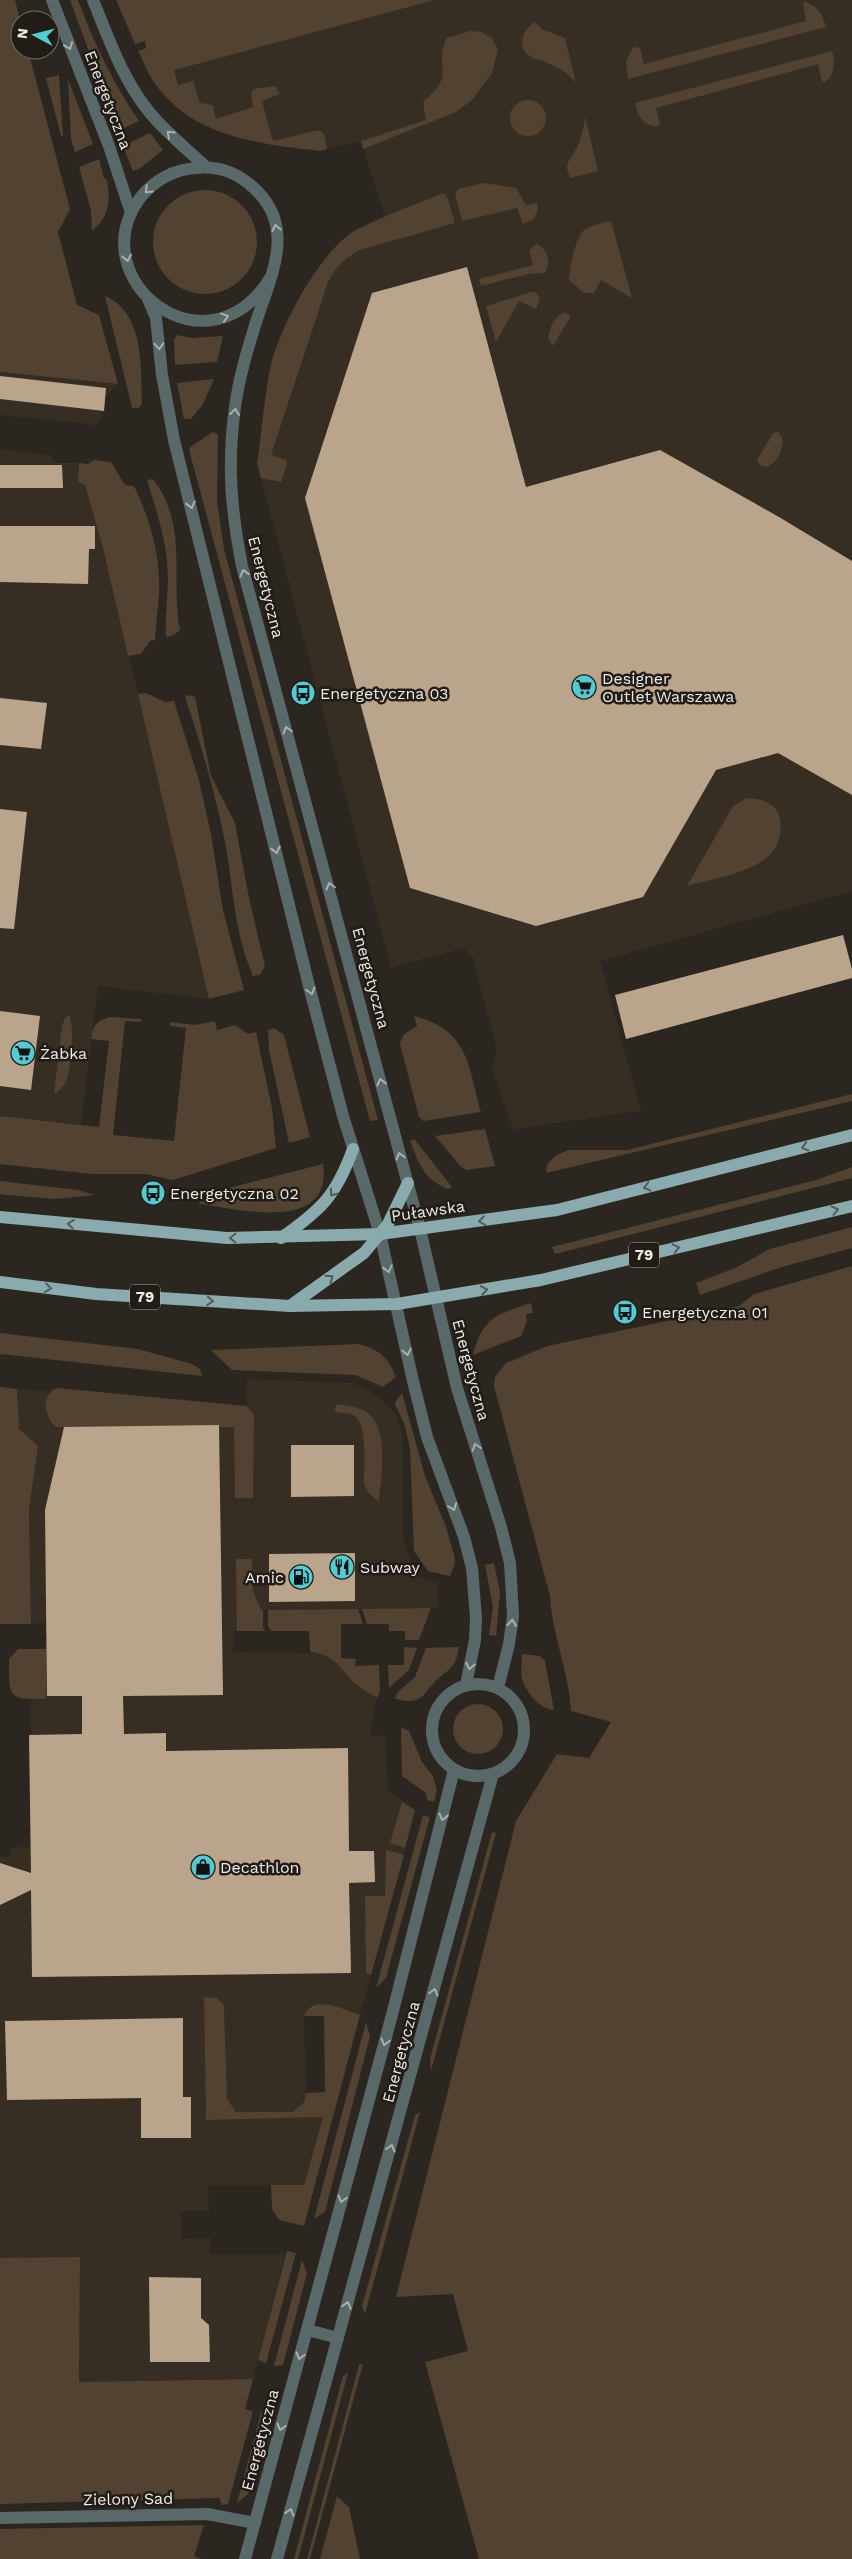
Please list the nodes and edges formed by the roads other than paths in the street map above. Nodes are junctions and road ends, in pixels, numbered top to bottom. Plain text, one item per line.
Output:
1 (52, 0) edge
2 (93, 0) edge
3 (206, 167) junction
4 (131, 213) junction
5 (272, 275) junction
6 (148, 299) junction
7 (852, 1135) edge
8 (353, 1150) junction
9 (408, 1182) junction
10 (852, 1206) edge
11 (0, 1217) edge
12 (420, 1229) junction
13 (380, 1234) junction
14 (281, 1238) junction
15 (0, 1282) edge
16 (436, 1299) junction
17 (397, 1304) junction
18 (290, 1306) junction
19 (466, 1685) junction
20 (498, 1688) junction
21 (454, 1770) junction
22 (493, 1774) junction
23 (308, 2330) junction
24 (338, 2338) junction
25 (0, 2518) edge
26 (255, 2523) junction
27 (245, 2559) edge
28 (277, 2559) edge

1 -> 4 street, Energetyczna
3 -> 2 street, Energetyczna
3 -> 4 street, Energetyczna
5 -> 3 street, Energetyczna
4 -> 6 street, Energetyczna
6 -> 5 street, Energetyczna
9 -> 5 street, Energetyczna
6 -> 8 street, Energetyczna
7 -> 12 main road, Puławska
8 - 13 street, Energetyczna
8 -> 14 main road
9 - 12 street, Energetyczna
9 - 13 main road
16 -> 10 main road, 79
14 -> 11 main road, Puławska
12 - 13 main road, Puławska
12 - 16 street, Energetyczna
13 - 14 main road, Puławska
13 -> 17 street, Energetyczna
18 -> 13 main road
15 -> 18 main road, 79
16 - 17 main road, 79
20 -> 16 street, Energetyczna
17 - 18 main road, 79
17 -> 19 street, Energetyczna
19 - 20 street
19 - 21 street
20 - 22 street
21 - 22 street
21 -> 23 street, Energetyczna
24 -> 22 street, Energetyczna
23 - 24 street
23 -> 26 street, Energetyczna
28 -> 24 street, Energetyczna
25 - 26 street, Zielony Sad
26 - 27 street, Energetyczna

